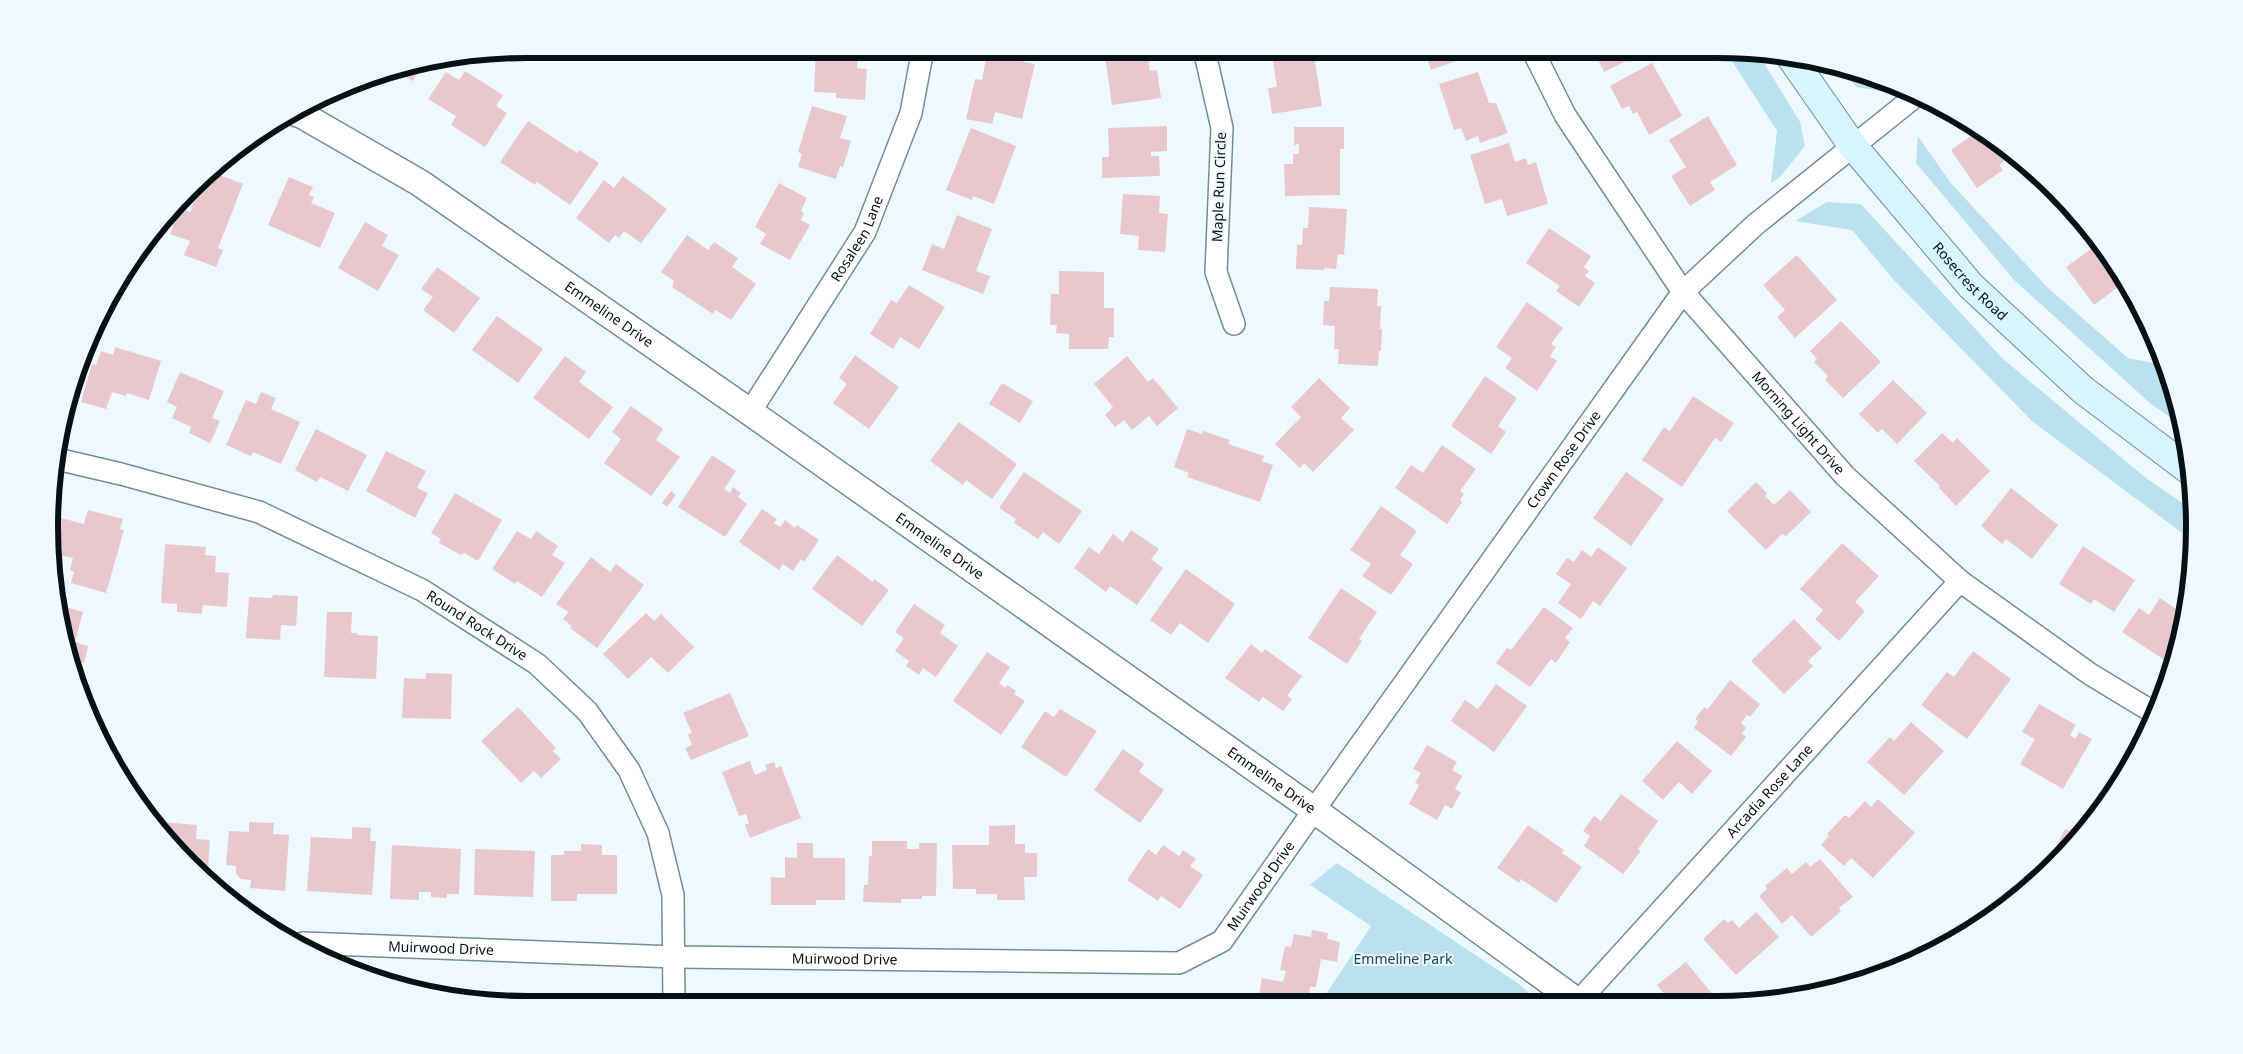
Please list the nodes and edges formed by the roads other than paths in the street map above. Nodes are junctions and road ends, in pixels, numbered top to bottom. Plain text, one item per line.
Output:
1 (921, 58) edge
2 (1206, 58) edge
3 (1536, 58) edge
4 (1796, 65) edge
5 (1911, 100) edge
6 (302, 115) edge
7 (1852, 145) junction
8 (1683, 292) junction
9 (1234, 324) dead end
10 (750, 412) junction
11 (63, 460) edge
12 (2181, 464) edge
13 (1960, 581) junction
14 (2149, 710) edge
15 (1314, 810) junction
16 (310, 943) edge
17 (675, 957) junction
18 (674, 996) edge
19 (1570, 996) edge
20 (1583, 996) edge

1 - 10 street, Rosaleen Lane
2 - 9 street, Maple Run Circle
3 - 8 street, Morning Light Drive
4 - 7 main road, Rosecrest Road
5 - 7 street, Crown Rose Drive
6 - 10 street, Emmeline Drive
7 - 8 street, Crown Rose Drive
7 - 12 main road, Rosecrest Road
8 - 13 street, Morning Light Drive
8 - 15 street, Crown Rose Drive
10 - 15 street, Emmeline Drive
11 - 17 street, Round Rock Drive
13 - 14 street, Morning Light Drive
13 - 20 street, Arcadia Rose Lane
15 - 17 street, Muirwood Drive
15 - 19 street, Emmeline Drive
16 - 17 street, Muirwood Drive
17 - 18 street, Round Rock Drive

